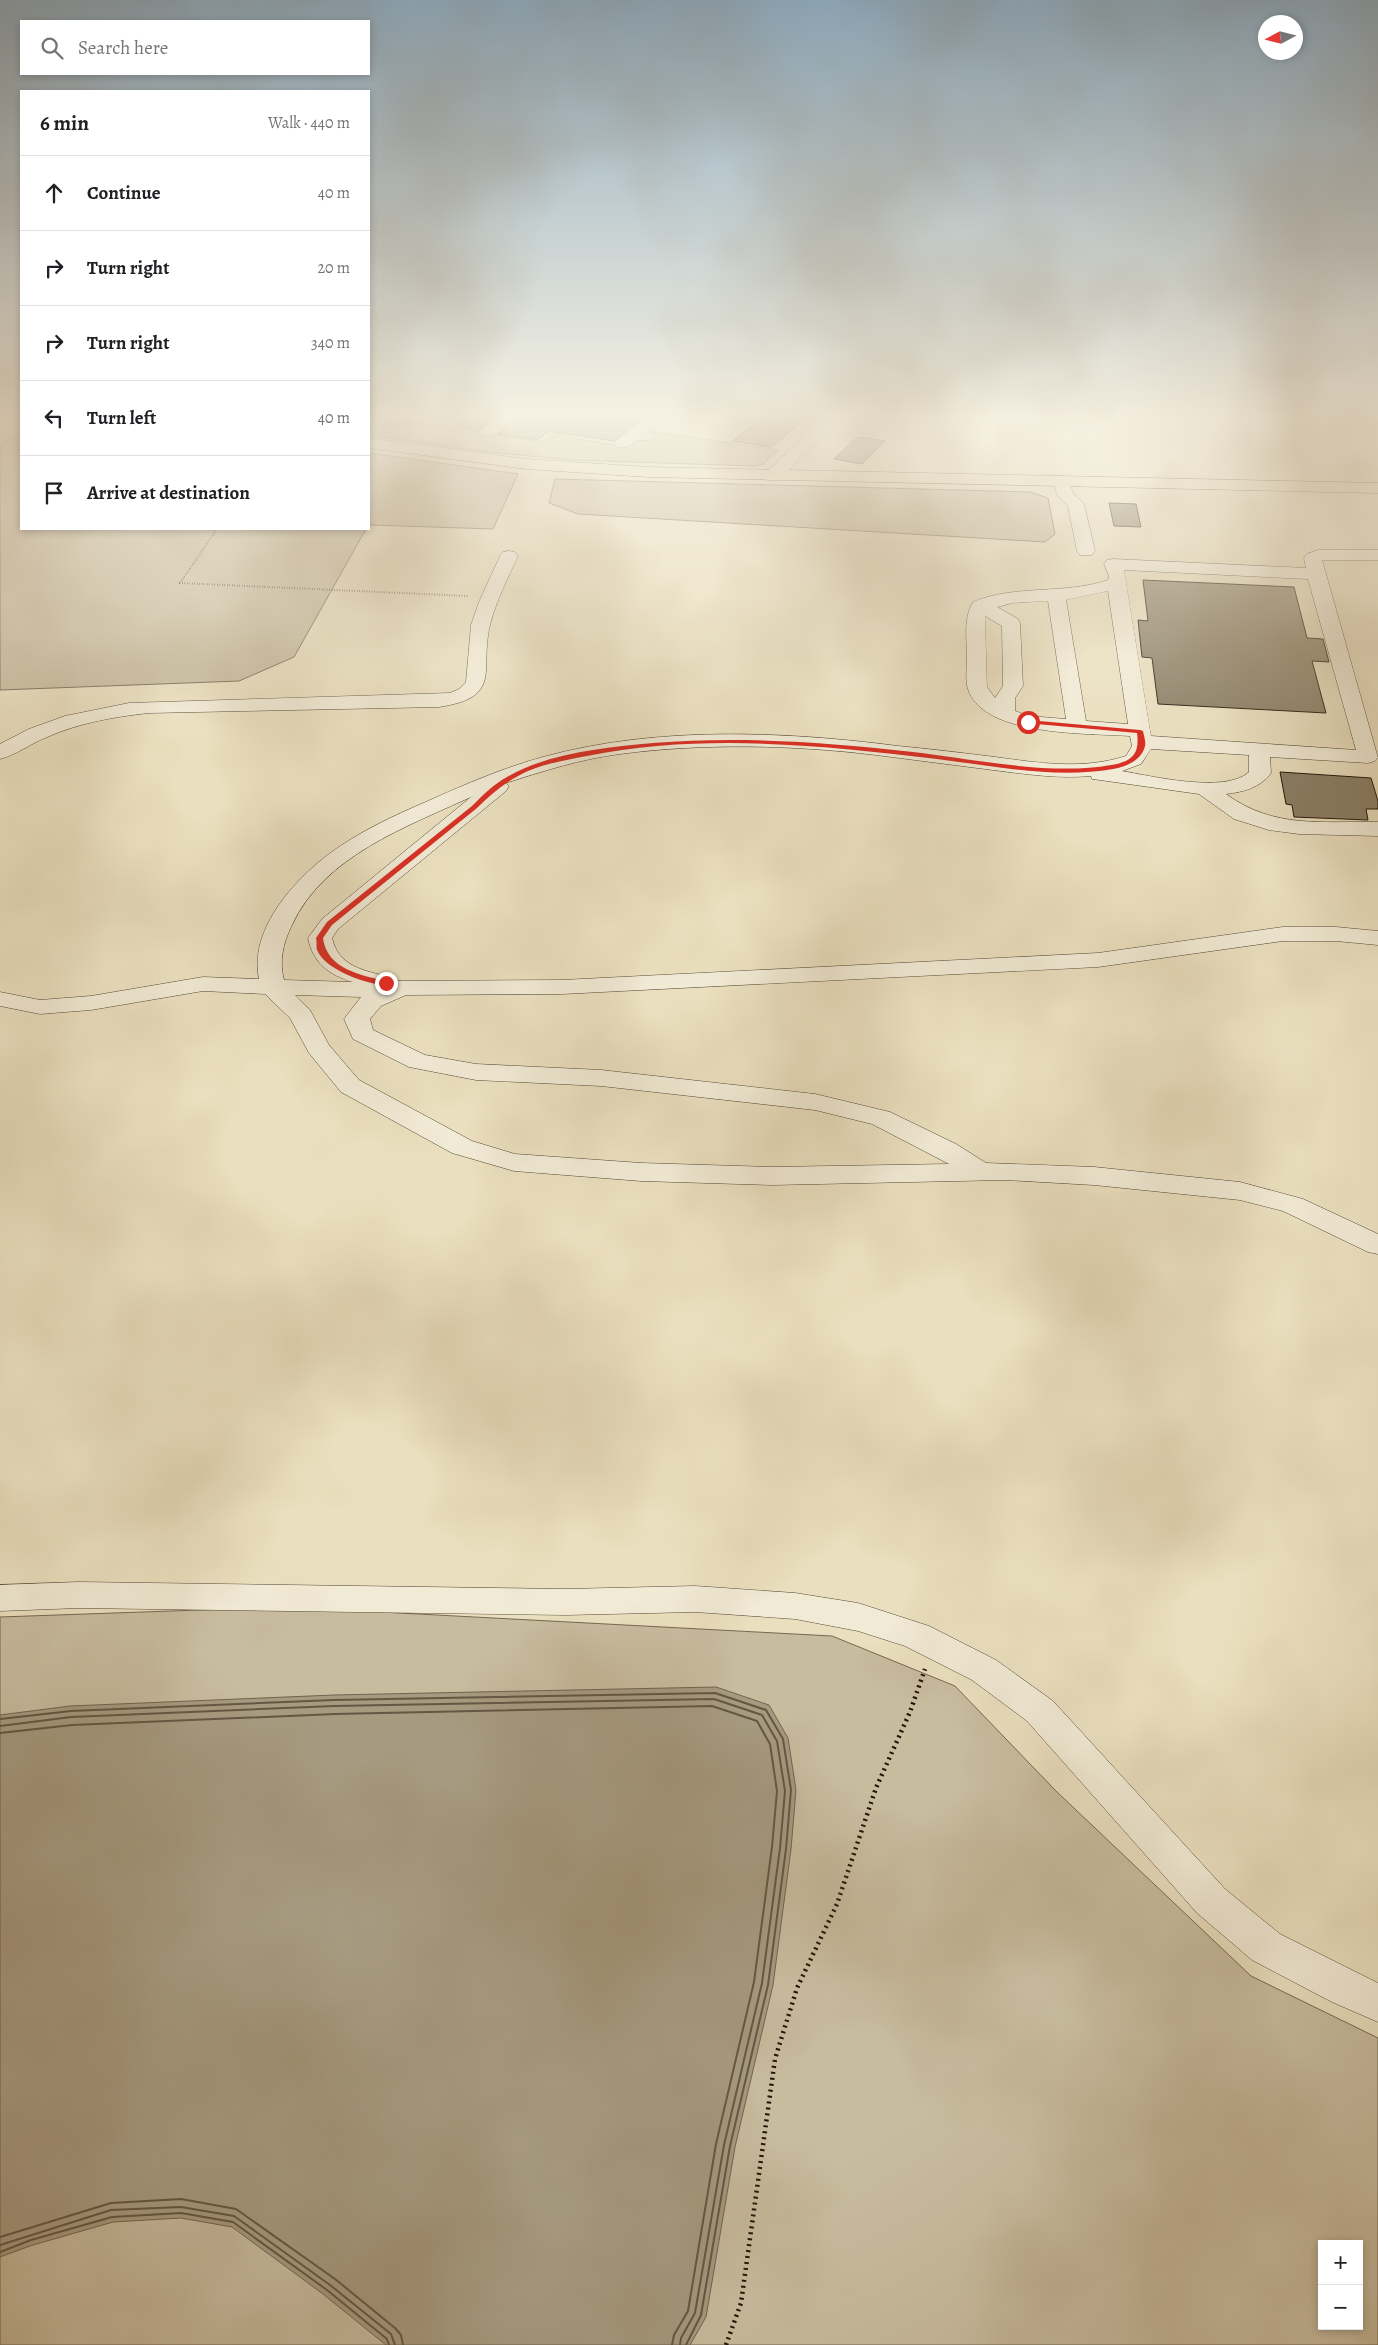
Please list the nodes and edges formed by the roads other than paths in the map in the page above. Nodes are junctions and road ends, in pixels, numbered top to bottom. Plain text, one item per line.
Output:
1 (1080, 524) edge
2 (1086, 551) dead end
3 (1378, 555) edge
4 (509, 556) dead end
5 (1316, 574) junction
6 (1116, 582) junction
7 (1056, 595) junction
8 (997, 600) junction
9 (1010, 717) junction
10 (1077, 726) junction
11 (1141, 737) junction
12 (9, 744) edge
13 (1259, 750) junction
14 (0, 752) edge
15 (1373, 757) edge
16 (527, 769) junction
17 (1074, 771) junction
18 (1204, 788) junction
19 (1378, 829) edge
20 (1378, 938) edge
21 (422, 987) junction
22 (273, 988) junction
23 (0, 998) edge
24 (980, 1171) junction
25 (1378, 1245) edge
26 (0, 1598) edge
27 (1378, 2003) edge

1 - 2 street
3 - 5 street
4 - 12 street
5 - 6 street
5 - 15 street
6 - 7 street
6 - 11 street
7 - 8 street
7 - 10 street
8 - 9 street
8 - 9 street
9 - 10 street
10 - 11 street
11 - 13 street
11 - 17 street
12 - 14 street
13 - 15 street
13 - 18 street
16 - 17 street
16 - 21 street
16 - 22 street
17 - 18 street
18 - 19 street
20 - 21 street
21 - 22 street
21 - 24 street
22 - 23 street
22 - 24 street
24 - 25 street
26 - 27 street

